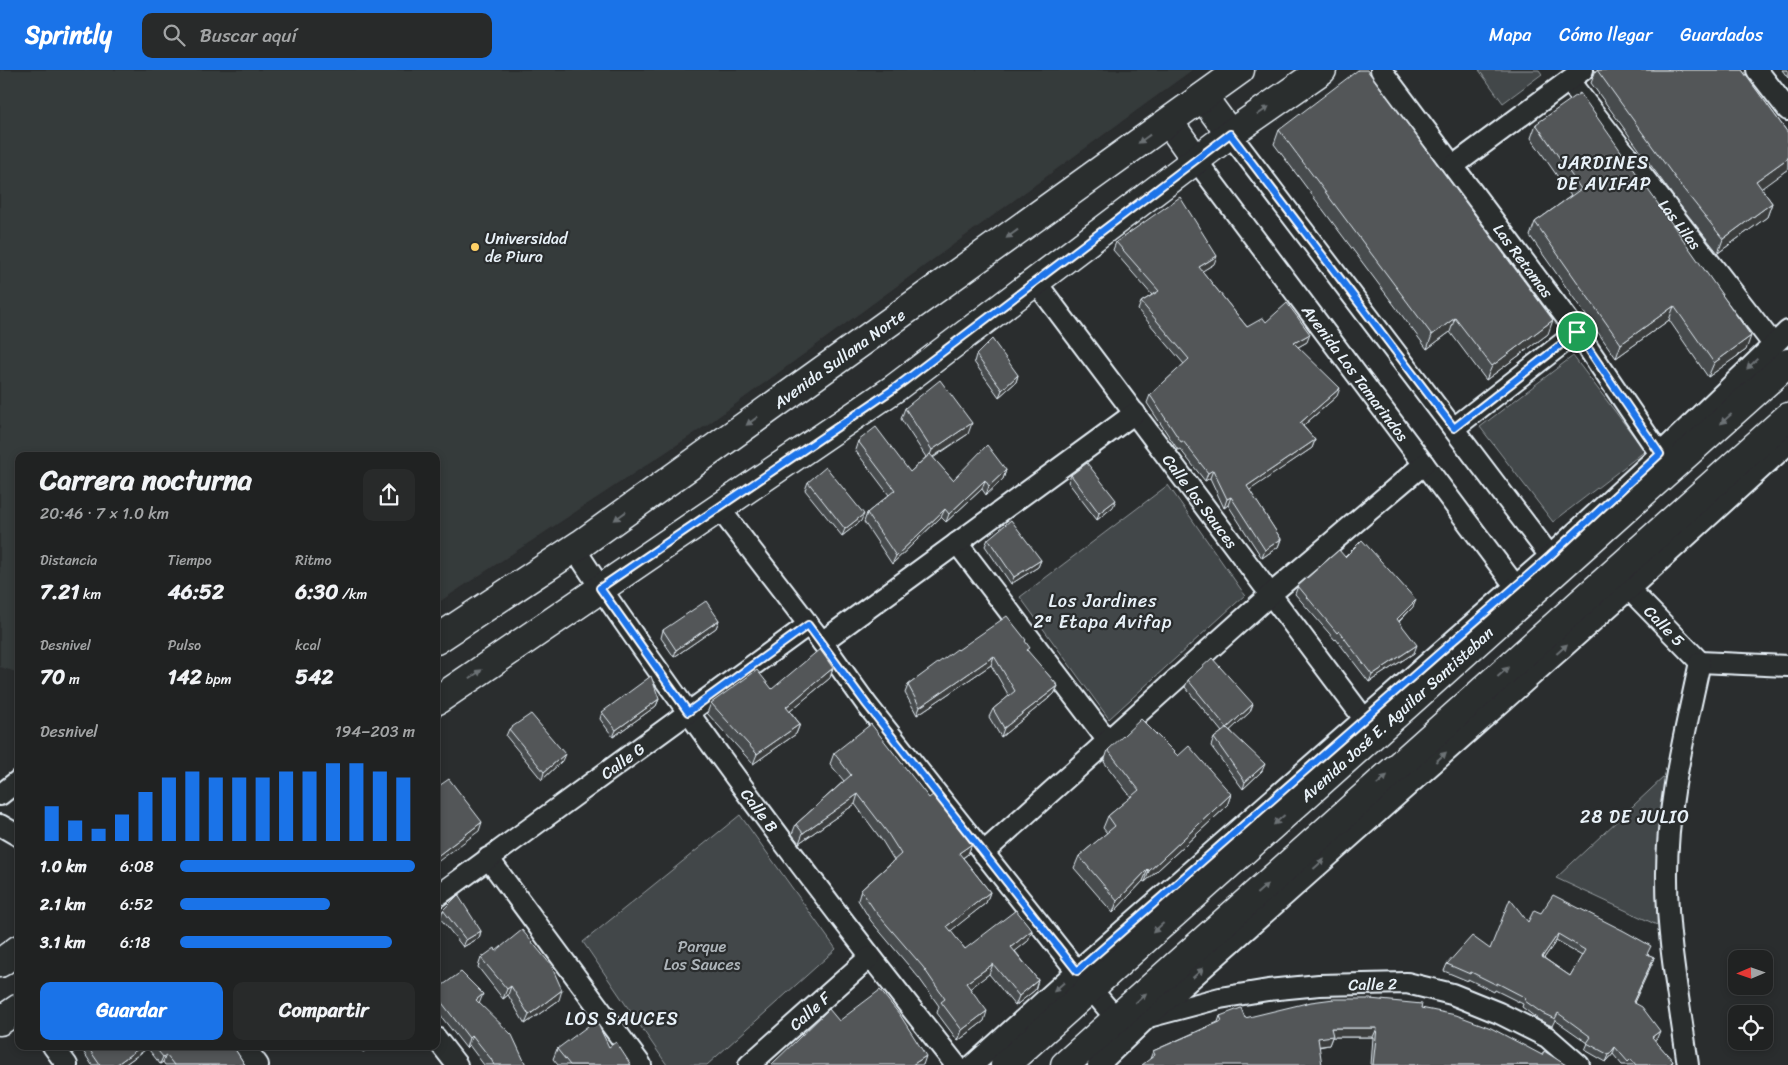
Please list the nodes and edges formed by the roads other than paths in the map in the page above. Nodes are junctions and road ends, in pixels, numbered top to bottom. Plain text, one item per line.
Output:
1 (1240, 70) edge
2 (1322, 70) edge
3 (1381, 70) edge
4 (1758, 70) edge
5 (1576, 75) edge
6 (1203, 97) junction
7 (1788, 110) edge
8 (1168, 122) junction
9 (1230, 134) junction
10 (1196, 160) junction
11 (1453, 166) junction
12 (1035, 281) junction
13 (1788, 331) edge
14 (1577, 332) junction
15 (1780, 354) edge
16 (1134, 413) junction
17 (1788, 417) edge
18 (1454, 428) junction
19 (1788, 444) edge
20 (1660, 454) junction
21 (1424, 464) junction
22 (719, 508) junction
23 (957, 543) junction
24 (575, 549) junction
25 (1550, 556) junction
26 (1516, 586) junction
27 (600, 588) junction
28 (1629, 589) junction
29 (1271, 594) junction
30 (808, 625) junction
31 (440, 637) edge
32 (822, 642) junction
33 (1700, 662) junction
34 (1788, 666) edge
35 (440, 698) edge
36 (688, 712) junction
37 (1365, 720) junction
38 (1108, 741) junction
39 (15, 783) edge
40 (0, 795) edge
41 (0, 825) edge
42 (15, 834) edge
43 (983, 853) junction
44 (488, 858) junction
45 (440, 894) edge
46 (15, 952) edge
47 (870, 957) junction
48 (0, 964) edge
49 (1084, 980) junction
50 (15, 1011) edge
51 (1148, 1017) junction
52 (0, 1022) edge
53 (1124, 1027) junction
54 (440, 1043) edge
55 (56, 1050) edge
56 (247, 1050) edge
57 (67, 1065) edge
58 (258, 1065) edge
59 (457, 1065) edge
60 (641, 1065) edge
61 (749, 1065) edge
62 (956, 1065) edge
63 (973, 1065) edge
64 (1005, 1065) edge
65 (1066, 1065) edge
66 (1098, 1065) edge
67 (1579, 1065) edge
68 (1688, 1065) edge

1 - 6 main road, Avenida Sullana Norte
9 -> 2 main road
3 - 11 street, Las Retamas
4 - 7 street
5 - 11 street
5 - 15 street, Las Lilas
6 - 8 main road, Avenida Sullana Norte
6 - 9 main road
8 - 10 main road
8 -> 24 main road, Avenida Sullana Norte
9 - 10 main road
9 - 18 street
10 - 12 main road
10 - 21 street, Avenida Los Tamarindos
11 - 14 street, Las Retamas
12 - 16 street, Calle los Sauces
12 - 22 main road
13 - 15 street, Avenida José E. Aguilar Santisteban
14 - 18 street
14 - 20 street, Las Retamas
15 -> 20 street, Avenida José E. Aguilar Santisteban
15 -> 49 main road, Avenida José E. Aguilar Santisteban
16 - 23 street
16 - 29 street, Calle los Sauces
53 -> 17 main road
18 - 25 street
19 - 28 street
20 - 25 street, Avenida José E. Aguilar Santisteban
21 - 26 street, Avenida Los Tamarindos
21 - 29 street
22 - 27 main road
22 - 30 street
23 - 32 street
23 - 38 street
24 - 27 street, Calle B
24 - 31 main road, Avenida Sullana Norte
25 - 26 street, Avenida José E. Aguilar Santisteban
26 - 37 street, Avenida José E. Aguilar Santisteban
35 -> 27 main road
27 - 36 street, Calle B
28 - 33 street, Calle 5
51 -> 28 street
29 - 37 street, Calle los Sauces
29 - 38 street
30 - 32 street
30 - 36 street, Calle G
32 - 43 street
33 - 34 street
33 - 68 street
36 - 44 street, Calle G
36 - 47 street, Calle B
37 - 49 street, Avenida José E. Aguilar Santisteban
38 - 43 street
39 - 40 street
41 - 42 street
43 - 49 street
44 - 45 street, Calle G
44 - 60 street
46 - 48 main road
47 - 61 street, Calle F
47 - 62 street, Calle B
49 - 53 street
49 -> 63 street, Avenida José E. Aguilar Santisteban
49 - 64 main road, Avenida José E. Aguilar Santisteban
50 - 52 main road
51 - 53 street
51 - 67 street, Calle 2
53 - 65 main road
53 - 66 street
54 - 59 street
55 - 57 street
56 - 58 street

